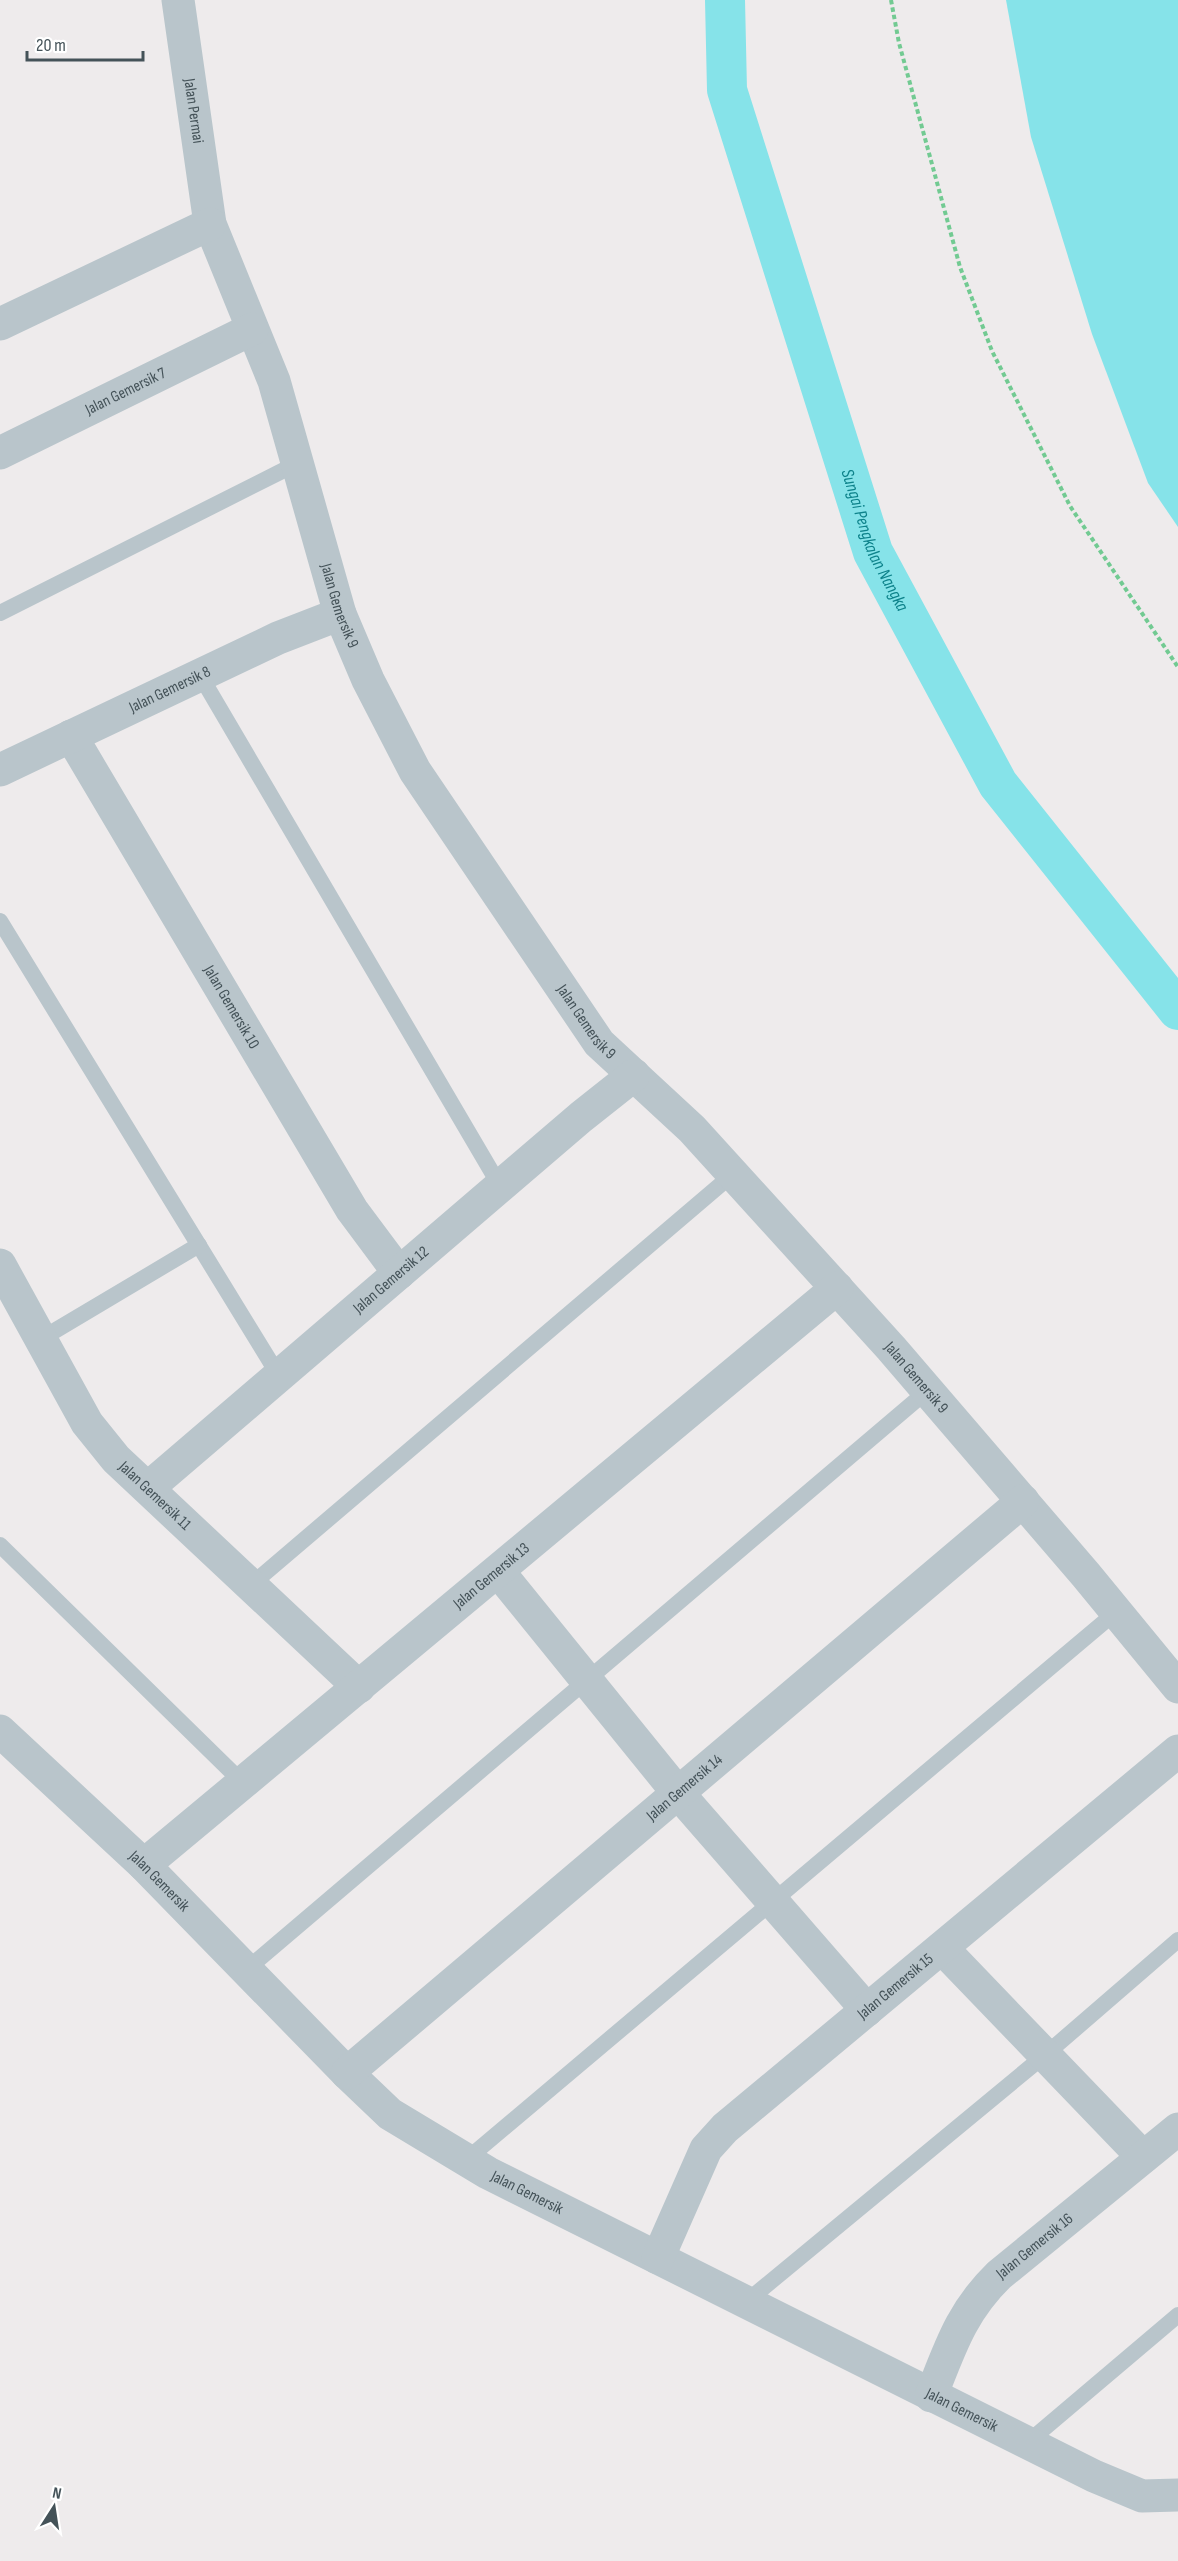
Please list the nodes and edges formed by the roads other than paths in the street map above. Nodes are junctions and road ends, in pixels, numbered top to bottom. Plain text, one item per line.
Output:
1 (178, 0) edge
2 (210, 224) junction
3 (0, 324) edge
4 (252, 329) junction
5 (0, 453) edge
6 (298, 463) junction
7 (0, 613) edge
8 (340, 614) junction
9 (200, 675) junction
10 (71, 736) junction
11 (0, 770) edge
12 (0, 921) edge
13 (634, 1075) junction
14 (733, 1174) junction
15 (500, 1186) junction
16 (199, 1245) junction
17 (0, 1265) edge
18 (399, 1273) junction
19 (837, 1288) junction
20 (41, 1340) junction
21 (279, 1376) junction
22 (927, 1391) junction
23 (148, 1488) junction
24 (1023, 1501) junction
25 (0, 1545) edge
26 (498, 1571) junction
27 (251, 1585) junction
28 (1116, 1612) junction
29 (587, 1681) junction
30 (359, 1687) junction
31 (1178, 1687) edge
32 (0, 1731) edge
33 (1178, 1751) edge
34 (243, 1783) junction
35 (678, 1793) junction
36 (144, 1865) junction
37 (773, 1902) junction
38 (1178, 1940) edge
39 (942, 1948) junction
40 (246, 1970) junction
41 (867, 2010) junction
42 (1045, 2055) junction
43 (347, 2073) junction
44 (1178, 2129) edge
45 (1143, 2157) junction
46 (466, 2160) junction
47 (658, 2258) junction
48 (746, 2302) junction
49 (1178, 2315) edge
50 (931, 2396) junction
51 (1027, 2443) junction
52 (1170, 2495) edge

1 - 2 street, Jalan Permai
2 - 3 street
2 - 4 street, Jalan Gemersik 9
4 - 5 street, Jalan Gemersik 7
4 - 6 street, Jalan Gemersik 9
6 - 7 lane
6 - 8 street, Jalan Gemersik 9
8 - 9 street, Jalan Gemersik 8
8 - 13 street, Jalan Gemersik 9
9 - 10 street, Jalan Gemersik 8
9 - 15 lane
10 - 11 street, Jalan Gemersik 8
10 - 18 street, Jalan Gemersik 10
12 - 16 lane
13 - 14 street, Jalan Gemersik 9
13 - 15 street, Jalan Gemersik 12
14 - 19 street, Jalan Gemersik 9
14 - 27 lane
15 - 18 street, Jalan Gemersik 12
16 - 20 lane
16 - 21 lane
17 - 20 street, Jalan Gemersik 11
18 - 21 street, Jalan Gemersik 12
19 - 22 street, Jalan Gemersik 9
19 - 26 street, Jalan Gemersik 13
20 - 23 street, Jalan Gemersik 11
21 - 23 street, Jalan Gemersik 12
22 - 24 street, Jalan Gemersik 9
22 - 29 lane
23 - 27 street, Jalan Gemersik 11
24 - 28 street, Jalan Gemersik 9
24 - 35 street, Jalan Gemersik 14
25 - 34 lane
26 - 29 street
26 - 30 street, Jalan Gemersik 13
27 - 30 street, Jalan Gemersik 11
28 - 31 street, Jalan Gemersik 9
28 - 37 lane
29 - 35 street
29 - 40 lane
30 - 34 street, Jalan Gemersik 13
32 - 36 street, Jalan Gemersik
33 - 39 street, Jalan Gemersik 15
34 - 36 street, Jalan Gemersik 13
35 - 37 street
35 - 43 street, Jalan Gemersik 14
36 - 40 street, Jalan Gemersik
37 - 41 street
37 - 46 lane
38 - 42 lane
39 - 41 street, Jalan Gemersik 15
39 - 42 street
40 - 43 street, Jalan Gemersik
41 - 47 street, Jalan Gemersik 15
42 - 45 street
42 - 48 lane
43 - 46 street, Jalan Gemersik
44 - 45 street, Jalan Gemersik 16
45 - 50 street, Jalan Gemersik 16
46 - 47 street, Jalan Gemersik
47 - 48 street, Jalan Gemersik
48 - 50 street, Jalan Gemersik
49 - 51 lane
50 - 51 street, Jalan Gemersik
51 - 52 street, Jalan Gemersik

